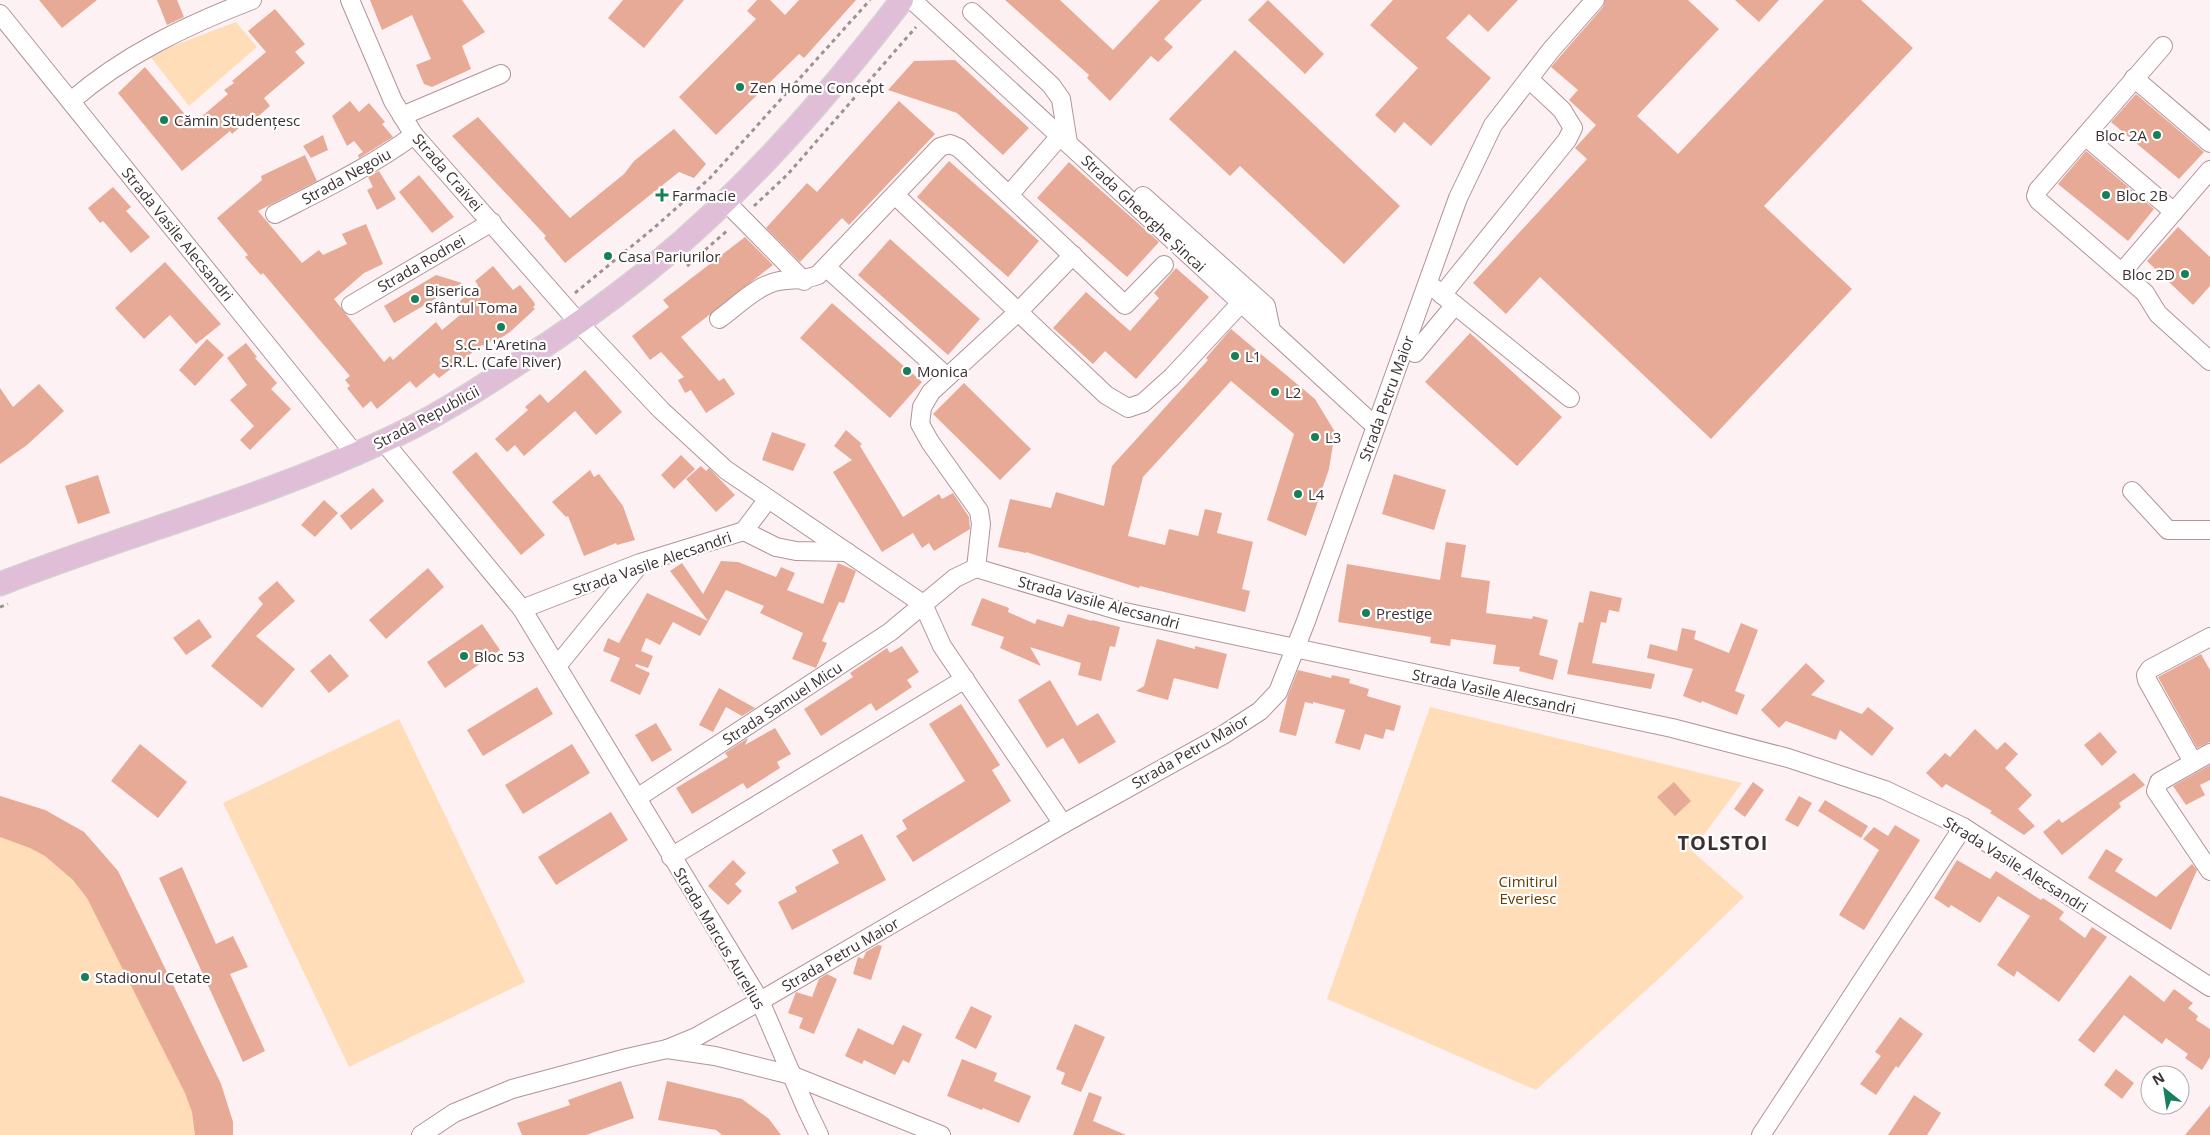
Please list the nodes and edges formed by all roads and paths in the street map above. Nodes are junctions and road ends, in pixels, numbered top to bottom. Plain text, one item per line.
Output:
1 (252, 0) edge
2 (350, 0) edge
3 (870, 0) edge
4 (902, 0) edge
5 (912, 0) edge
6 (1595, 0) edge
7 (972, 12) dead end
8 (0, 14) edge
9 (2163, 46) dead end
10 (501, 74) dead end
11 (2134, 78) junction
12 (1529, 79) junction
13 (71, 101) junction
14 (402, 116) junction
15 (414, 136) junction
16 (1065, 136) junction
17 (2085, 136) junction
18 (2210, 143) edge
19 (2210, 170) edge
20 (895, 195) junction
21 (1009, 195) junction
22 (725, 202) junction
23 (2174, 212) junction
24 (276, 214) dead end
25 (492, 222) junction
26 (1074, 255) junction
27 (1164, 265) dead end
28 (826, 267) junction
29 (2122, 272) junction
30 (804, 281) junction
31 (1427, 283) junction
32 (1448, 300) junction
33 (563, 303) junction
34 (1242, 303) junction
35 (351, 305) dead end
36 (1019, 311) junction
37 (719, 320) dead end
38 (580, 323) junction
39 (1271, 330) junction
40 (1415, 353) dead end
41 (2210, 361) edge
42 (947, 378) junction
43 (1570, 398) dead end
44 (1375, 426) junction
45 (384, 442) junction
46 (355, 454) junction
47 (2132, 491) dead end
48 (768, 499) junction
49 (2210, 530) edge
50 (744, 531) junction
51 (848, 552) junction
52 (640, 564) junction
53 (976, 568) junction
54 (0, 584) edge
55 (923, 604) junction
56 (522, 609) junction
57 (2209, 639) edge
58 (1295, 649) junction
59 (557, 666) junction
60 (965, 679) junction
61 (2210, 753) edge
62 (2193, 762) junction
63 (637, 798) junction
64 (1062, 824) junction
65 (1963, 827) junction
66 (671, 857) junction
67 (2210, 871) edge
68 (2209, 982) edge
69 (760, 1001) junction
70 (667, 1049) junction
71 (791, 1075) junction
72 (421, 1135) edge
73 (820, 1135) edge
74 (941, 1135) edge
75 (1761, 1135) edge

1 - 13 street
2 - 14 street, Strada Craivei
3 - 33 path
4 - 22 main road, Strada Republicii
5 - 16 street, Strada Gheorghe Șincai
6 - 12 street, Strada Petru Maior
7 - 16 street
8 - 13 street, Strada Vasile Alecsandri
9 - 11 street
10 - 14 street
11 - 17 street
11 - 18 street
12 - 31 street, Strada Petru Maior
12 - 32 street
13 - 46 street, Strada Vasile Alecsandri
14 - 15 street, Strada Craivei
15 - 24 street, Strada Negoiu
15 - 25 street, Strada Craivei
16 - 21 street
16 - 34 street, Strada Gheorghe Șincai
16 - 39 street
17 - 23 street
17 - 29 street
19 - 23 street
20 - 21 street
20 - 28 street
20 - 36 street
21 - 26 street
22 - 30 street
22 - 38 main road, Strada Republicii
23 - 29 street
25 - 33 street, Strada Craivei
25 - 35 street, Strada Rodnei
26 - 27 street
26 - 36 street
28 - 30 street
28 - 42 street
29 - 41 street
30 - 37 street
31 - 32 street
31 - 44 street, Strada Petru Maior
32 - 40 street
32 - 43 street
33 - 38 street, Strada Craivei
34 - 36 street
34 - 39 street, Strada Gheorghe Șincai
36 - 42 street
38 - 45 main road, Strada Republicii
38 - 48 street
39 - 44 street, Strada Gheorghe Șincai
42 - 53 street
44 - 58 street, Strada Petru Maior
45 - 46 main road, Strada Republicii
45 - 56 street
46 - 54 main road, Strada Republicii
47 - 49 street
48 - 50 street, Strada Vasile Alecsandri
48 - 51 street
50 - 51 street
50 - 52 street, Strada Vasile Alecsandri
51 - 55 street
52 - 56 street, Strada Vasile Alecsandri
52 - 59 street
53 - 55 street
53 - 58 street, Strada Vasile Alecsandri
55 - 60 street
55 - 63 street, Strada Samuel Micu
56 - 59 street
57 - 62 street
58 - 64 street, Strada Petru Maior
58 - 65 street, Strada Vasile Alecsandri
59 - 63 street, Strada Marcus Aurelius
60 - 64 street
60 - 66 street
61 - 62 street
62 - 67 street
63 - 66 street, Strada Marcus Aurelius
64 - 69 street, Strada Petru Maior
65 - 68 street, Strada Vasile Alecsandri
65 - 75 street
66 - 69 street, Strada Marcus Aurelius
69 - 70 street, Strada Petru Maior
69 - 71 street, Strada Marcus Aurelius
70 - 71 street
70 - 72 street
71 - 73 street, Strada Marcus Aurelius
71 - 74 street

